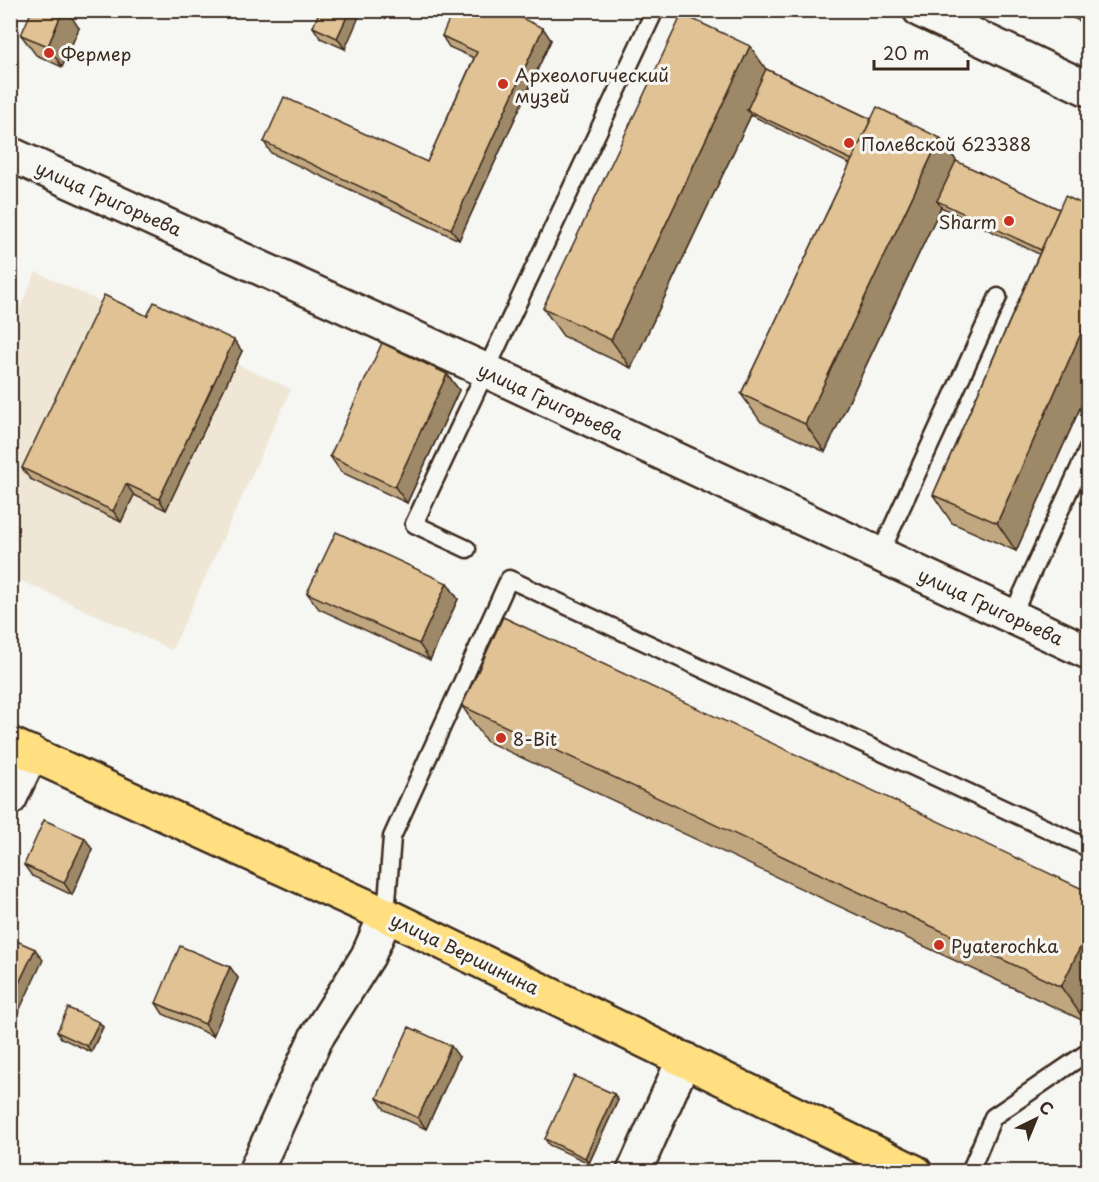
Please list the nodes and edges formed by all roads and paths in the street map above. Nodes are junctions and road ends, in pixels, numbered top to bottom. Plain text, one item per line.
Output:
1 (655, 10) edge
2 (920, 10) edge
3 (1089, 89) edge
4 (10, 154) edge
5 (998, 297) dead end
6 (485, 370) junction
7 (1089, 449) edge
8 (467, 549) dead end
9 (880, 554) junction
10 (1012, 616) junction
11 (1089, 652) edge
12 (21, 749) edge
13 (10, 798) edge
14 (1089, 848) edge
15 (386, 915) junction
16 (1089, 1052) edge
17 (684, 1059) junction
18 (255, 1172) edge
19 (634, 1172) edge
20 (915, 1172) edge
21 (970, 1172) edge

1 - 6 lane
2 - 3 street
4 - 6 street, улица Григорьева
5 - 9 lane
6 - 8 lane
6 - 9 street, улица Григорьева
7 - 10 lane
9 - 10 street, улица Григорьева
10 - 11 street, улица Григорьева
12 - 13 street
12 - 15 main road, улица Вершинина
14 - 15 lane
15 - 17 main road, улица Вершинина
15 - 18 street
16 - 21 lane
17 - 19 street
17 - 20 main road, улица Вершинина

